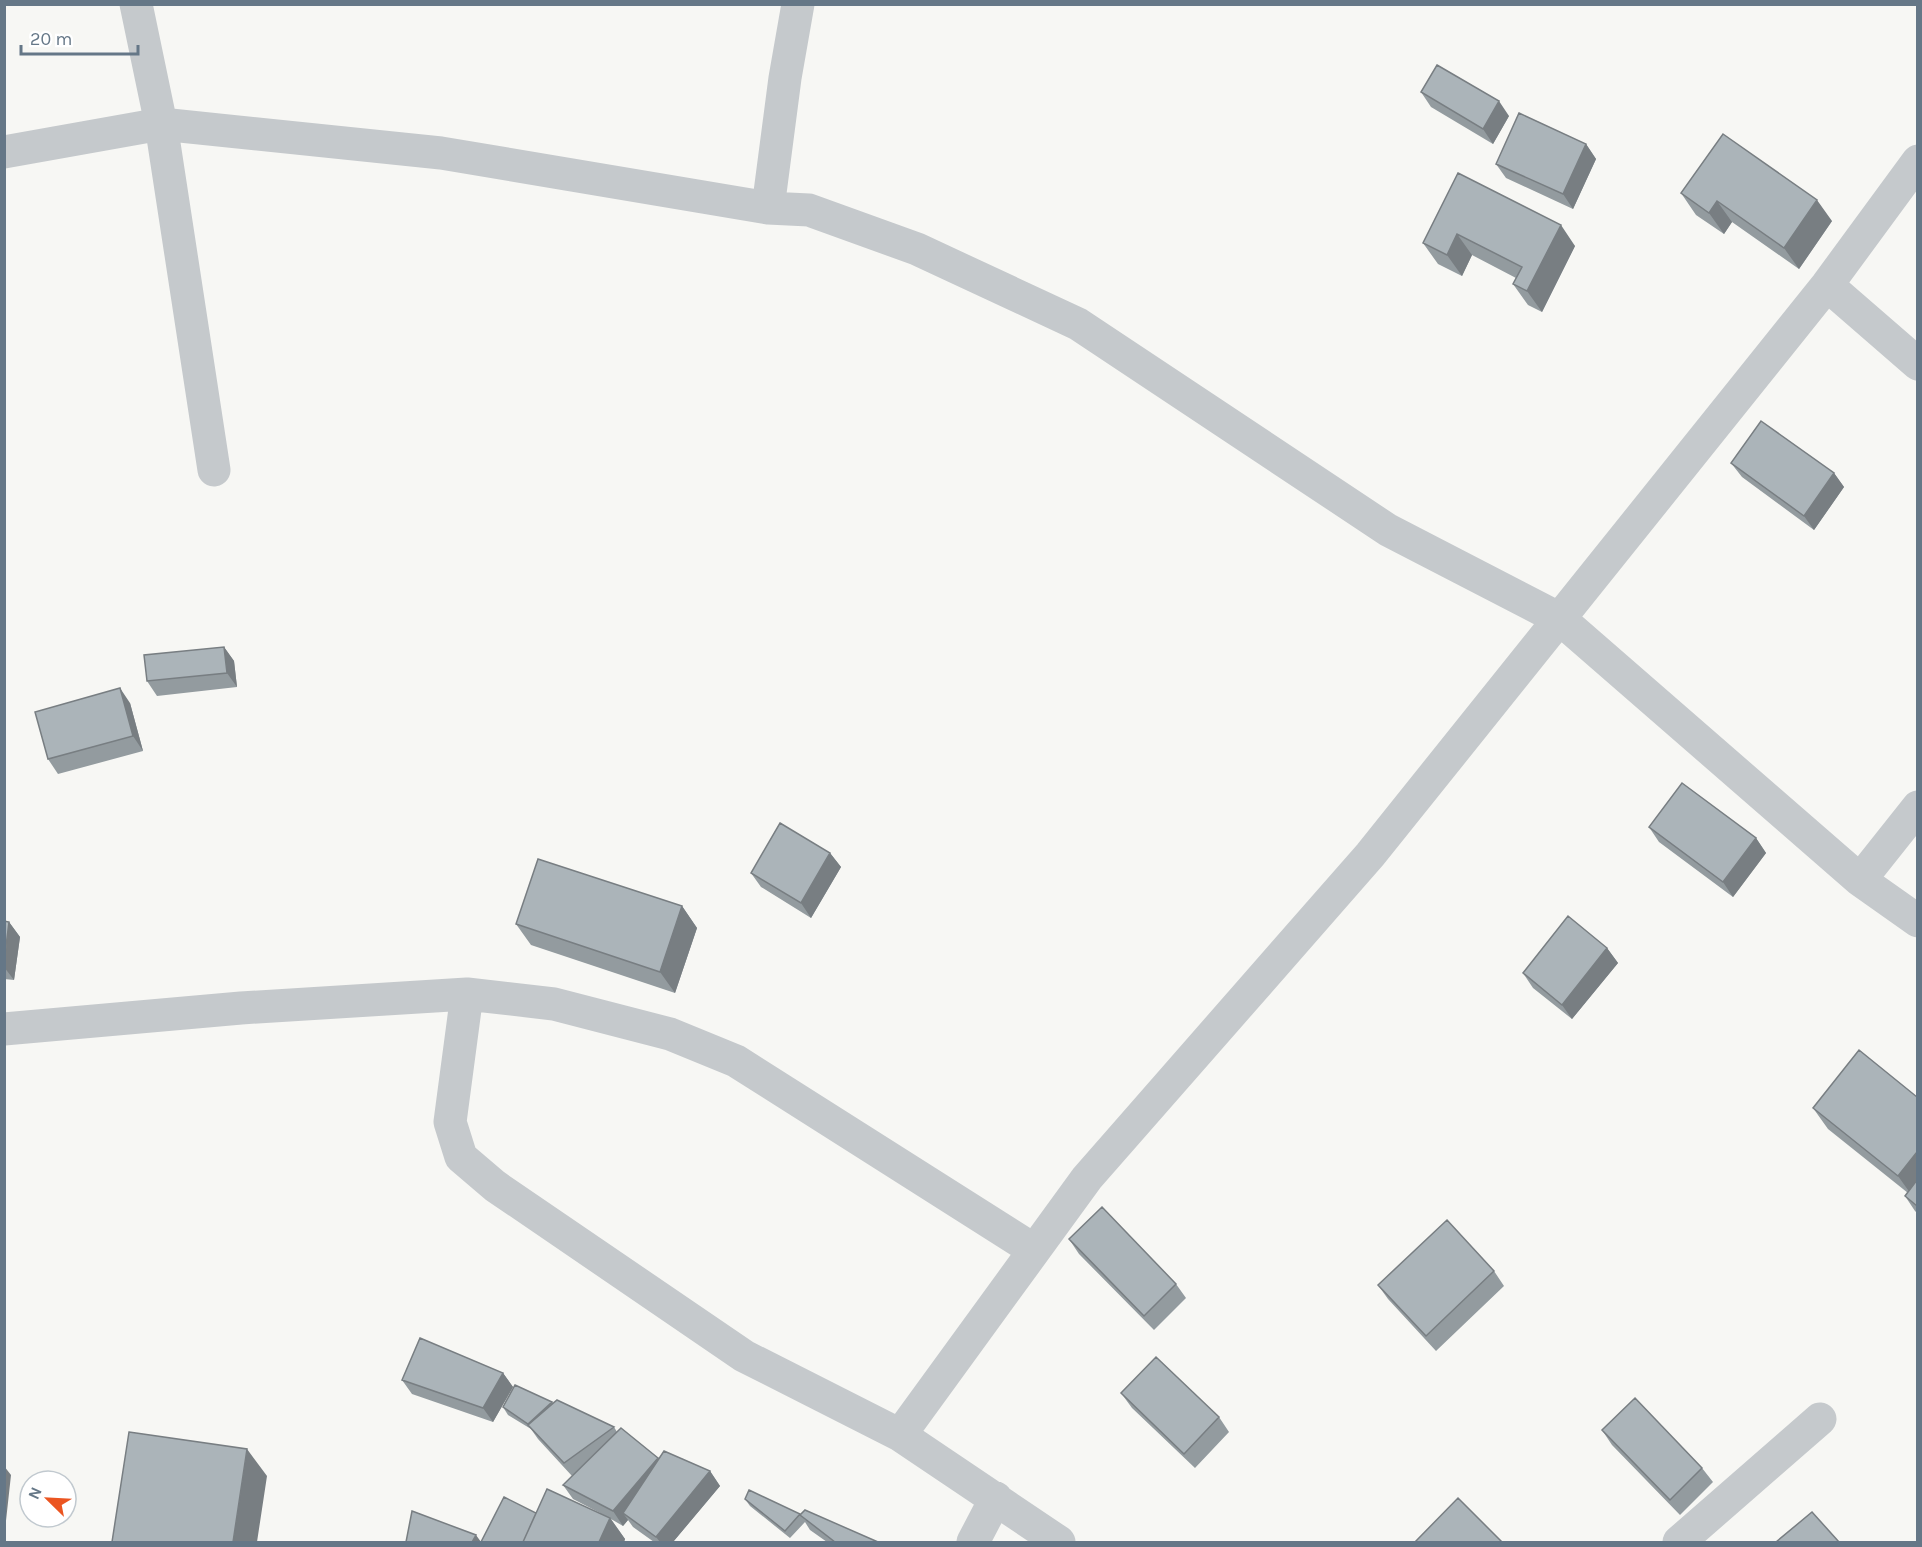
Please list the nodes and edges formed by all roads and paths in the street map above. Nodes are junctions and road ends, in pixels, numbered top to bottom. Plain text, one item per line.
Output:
1 (136, 4) edge
2 (798, 4) edge
3 (161, 124) junction
4 (4, 152) edge
5 (1917, 161) edge
6 (768, 208) junction
7 (1827, 285) junction
8 (1917, 364) edge
9 (214, 470) dead end
10 (1560, 619) junction
11 (1917, 807) edge
12 (1860, 880) junction
13 (1917, 921) edge
14 (467, 994) junction
15 (4, 1029) edge
16 (1034, 1250) junction
17 (1820, 1419) dead end
18 (900, 1435) junction
19 (996, 1498) junction
20 (973, 1542) edge
21 (1059, 1542) edge
22 (1679, 1542) edge

1 - 3 street
2 - 6 street
3 - 4 street
3 - 6 street
3 - 9 street
5 - 7 street
6 - 10 street
7 - 8 street
7 - 10 street
10 - 12 street
10 - 16 street
11 - 12 street
12 - 13 street
14 - 15 street
14 - 16 street
14 - 18 street
16 - 18 street
17 - 22 street
18 - 19 street
19 - 20 street
19 - 21 street

